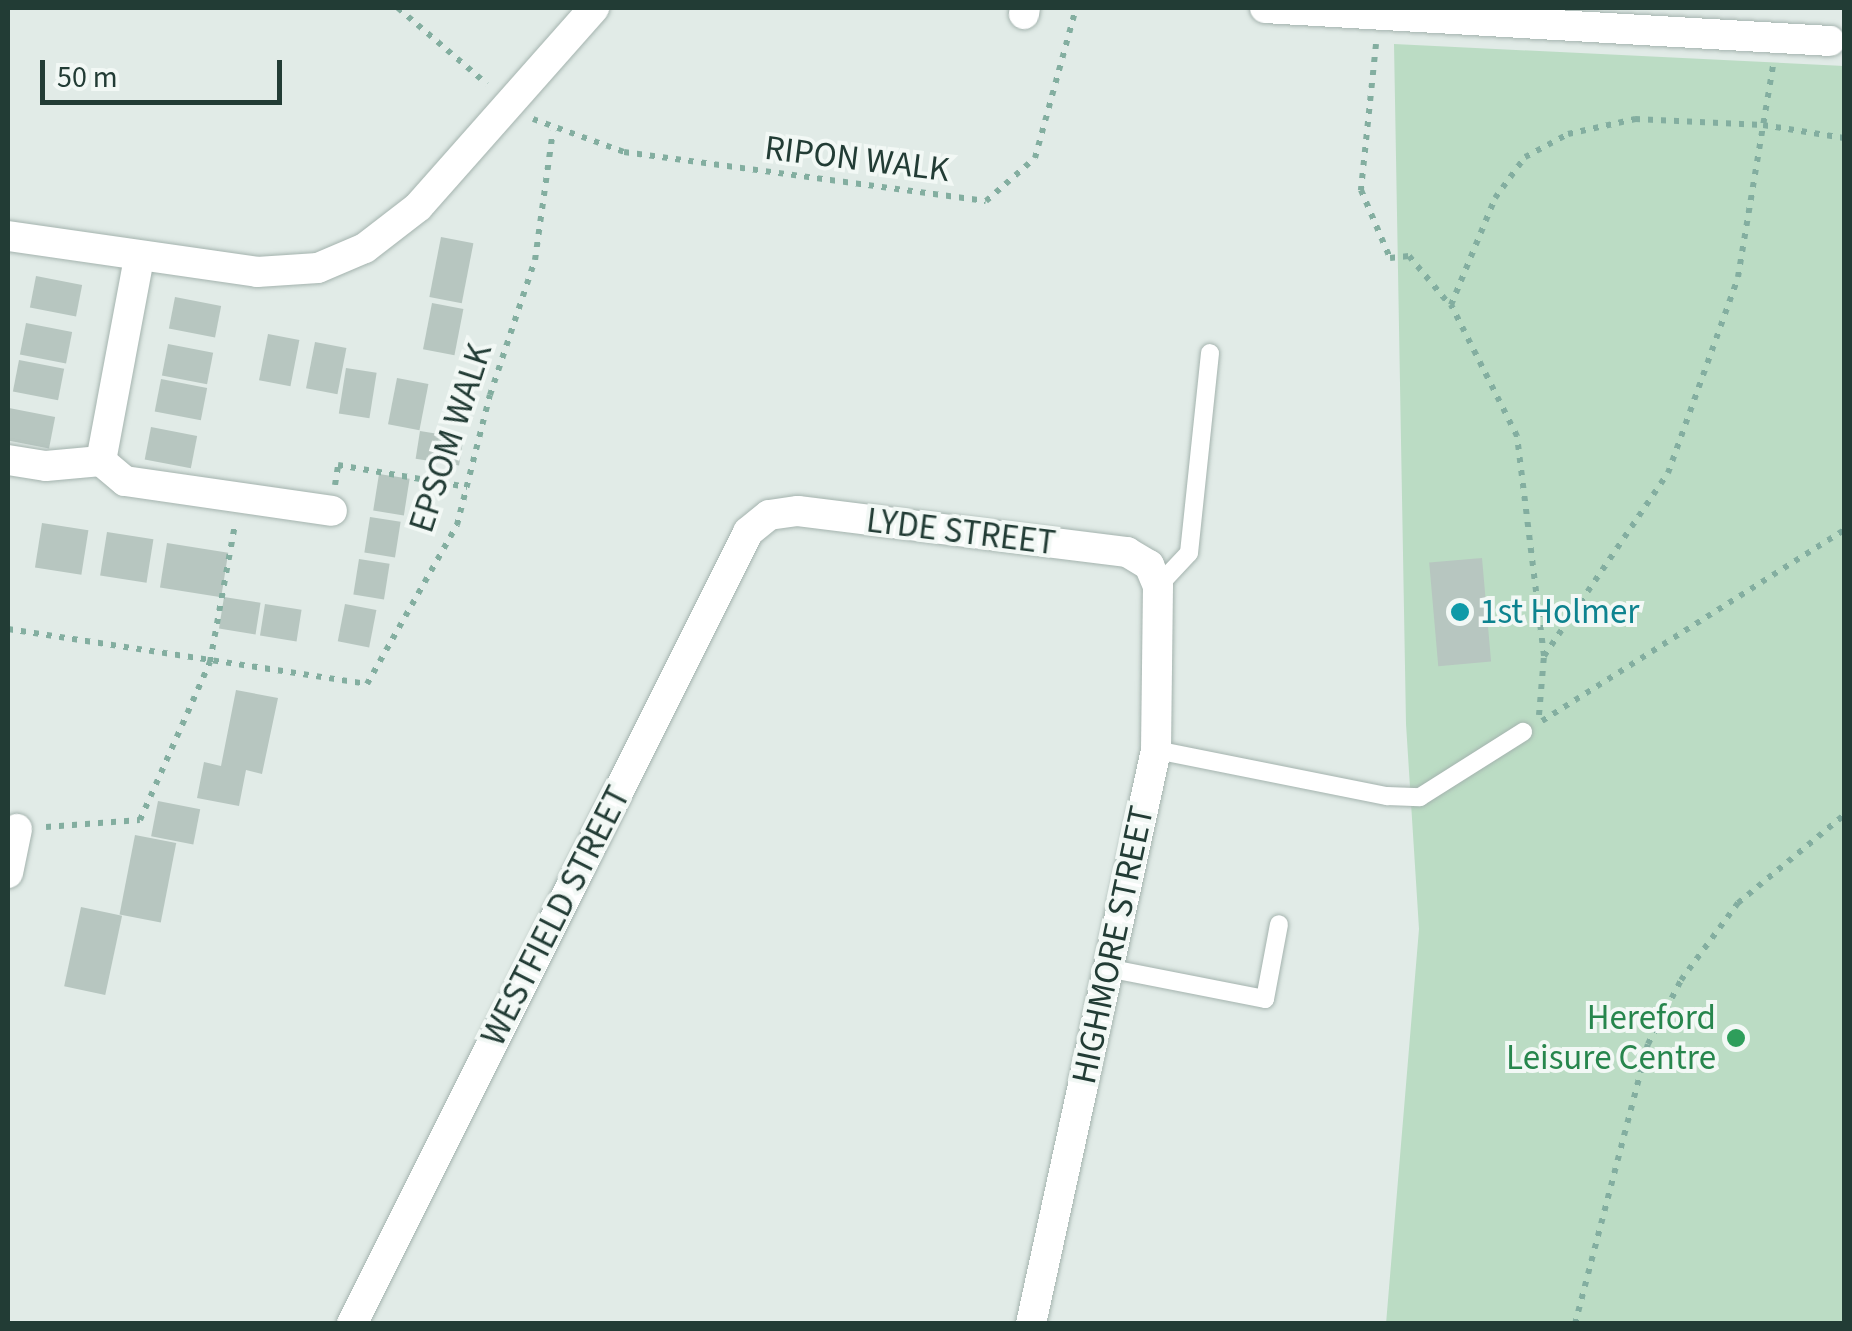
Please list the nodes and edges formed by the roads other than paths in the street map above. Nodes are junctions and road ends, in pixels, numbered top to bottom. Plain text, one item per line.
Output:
1 (594, 8) edge
2 (1265, 8) edge
3 (1366, 14) edge
4 (1782, 22) edge
5 (1830, 42) dead end
6 (8, 236) edge
7 (140, 258) junction
8 (1210, 353) dead end
9 (8, 460) edge
10 (101, 460) junction
11 (332, 512) road end
12 (769, 515) joint
13 (1154, 576) junction
14 (1531, 728) road end
15 (1156, 750) junction
16 (17, 829) road end
17 (8, 873) edge
18 (1279, 924) dead end
19 (1107, 968) junction
20 (352, 1324) edge
21 (1030, 1324) edge

1 - 7 street
2 - 3 street
3 - 4 street
4 - 5 street
6 - 7 street
7 - 10 street
8 - 13 lane
9 - 10 street
10 - 11 street
12 - 13 street, LYDE STREET
12 - 20 street, WESTFIELD STREET
13 - 15 street, HIGHMORE STREET
14 - 15 lane
15 - 19 street, HIGHMORE STREET
16 - 17 street
18 - 19 lane
19 - 21 street, HIGHMORE STREET

